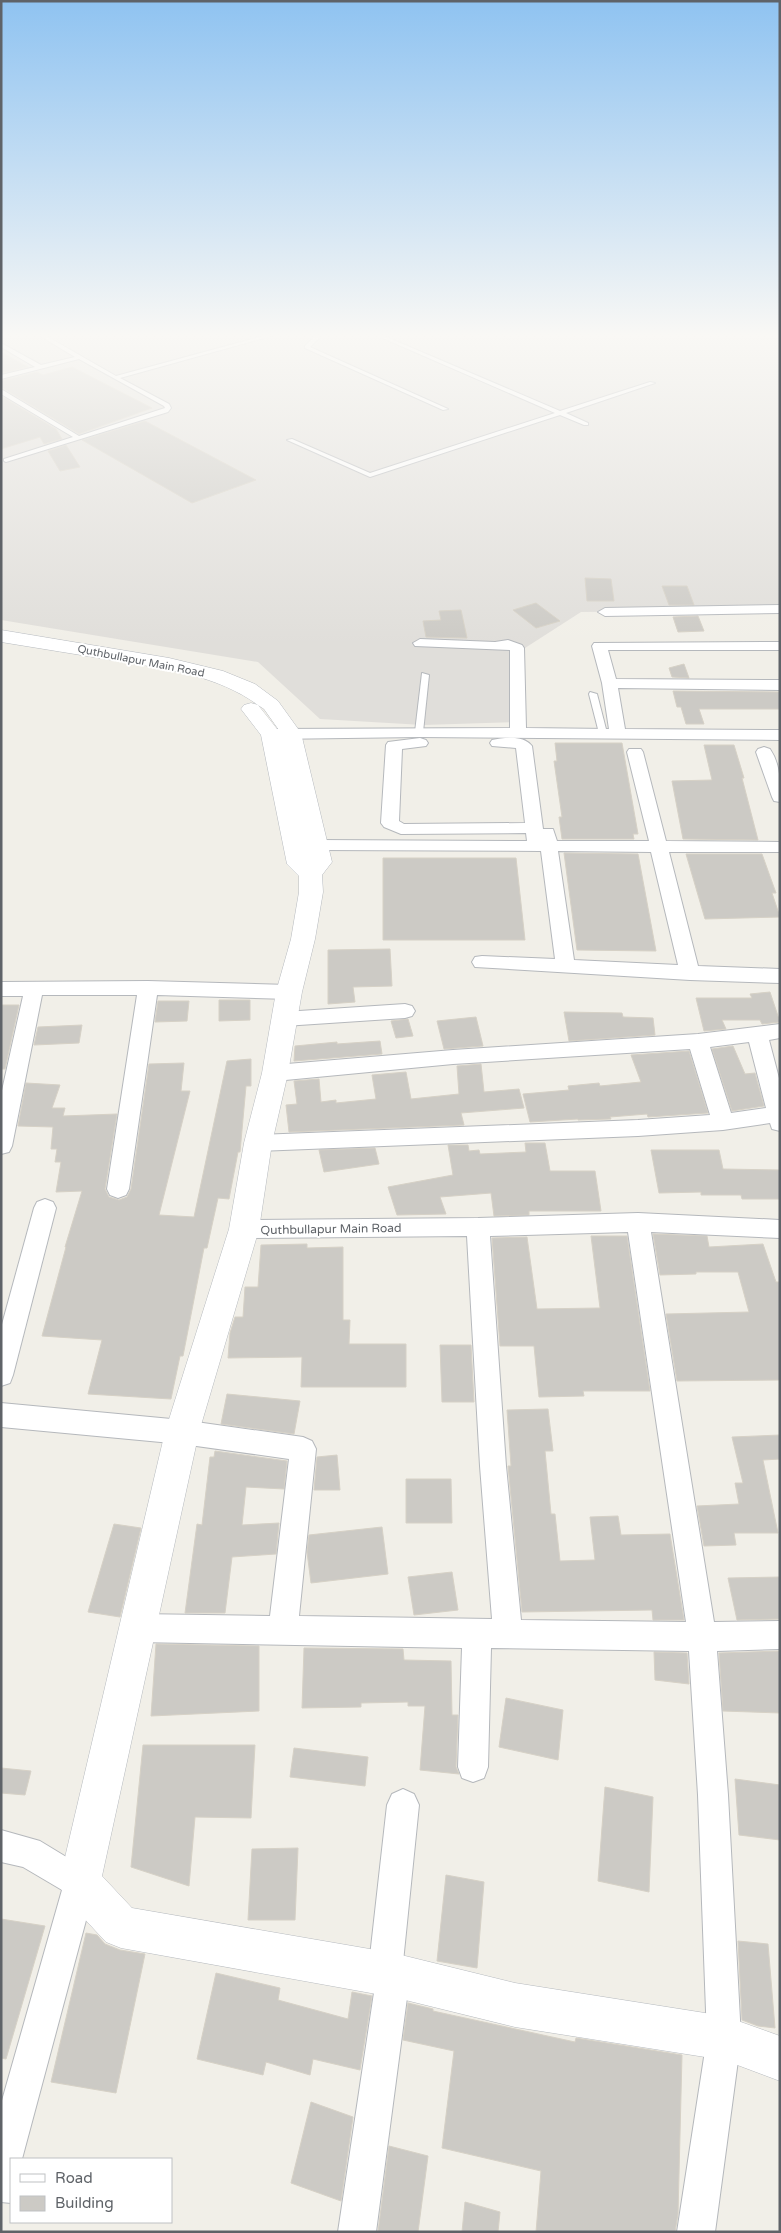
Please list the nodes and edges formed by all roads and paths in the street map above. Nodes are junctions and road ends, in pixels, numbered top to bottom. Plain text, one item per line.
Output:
1 (77, 437) edge
2 (486, 437) edge
3 (290, 440) dead end
4 (6, 460) dead end
5 (780, 609) edge
6 (605, 612) dead end
7 (1, 636) edge
8 (420, 643) dead end
9 (1, 644) edge
10 (780, 646) edge
11 (424, 675) dead end
12 (610, 683) junction
13 (780, 685) edge
14 (594, 694) dead end
15 (419, 732) junction
16 (291, 733) junction
17 (518, 733) junction
18 (270, 734) junction
19 (611, 734) junction
20 (780, 735) edge
21 (636, 752) dead end
22 (764, 752) dead end
23 (540, 756) dead end
24 (780, 797) edge
25 (534, 828) junction
26 (318, 845) junction
27 (658, 845) junction
28 (542, 846) junction
29 (780, 847) edge
30 (310, 874) junction
31 (482, 962) dead end
32 (565, 965) junction
33 (690, 973) junction
34 (780, 976) edge
35 (34, 988) junction
36 (148, 988) junction
37 (1, 989) edge
38 (290, 992) junction
39 (405, 1011) dead end
40 (284, 1019) junction
41 (780, 1031) edge
42 (757, 1034) junction
43 (698, 1041) junction
44 (275, 1073) junction
45 (779, 1117) edge
46 (723, 1122) junction
47 (258, 1143) junction
48 (1, 1146) edge
49 (118, 1189) dead end
50 (45, 1208) dead end
51 (638, 1222) junction
52 (478, 1227) junction
53 (780, 1228) edge
54 (244, 1230) junction
55 (1, 1375) edge
56 (1, 1415) edge
57 (182, 1432) junction
58 (138, 1628) junction
59 (283, 1630) junction
60 (477, 1633) junction
61 (508, 1634) junction
62 (780, 1635) edge
63 (702, 1637) junction
64 (473, 1767) dead end
65 (403, 1805) dead end
66 (1, 1846) edge
67 (80, 1883) junction
68 (389, 1974) junction
69 (724, 2038) junction
70 (780, 2059) edge
71 (1, 2170) edge
72 (356, 2232) edge
73 (696, 2232) edge

1 - 4 lane
2 - 3 lane
5 - 6 street
7 - 16 main road, Quthbullapur Main Road
8 - 17 street
9 - 18 main road, Quthbullapur Main Road
10 - 12 street
11 - 15 lane
12 - 13 street
12 - 19 street
14 - 19 lane
15 - 16 street
15 - 17 street
16 - 18 street
16 - 26 main road, Quthbullapur Main Road
17 - 19 street
18 - 30 main road, Quthbullapur Main Road
19 - 20 street
21 - 27 street
22 - 24 street
23 - 28 street
25 - 25 street
25 - 28 street
26 - 28 street
26 - 30 main road, Quthbullapur Main Road
27 - 28 street
27 - 29 street
27 - 33 street
28 - 32 street
30 - 38 main road, Quthbullapur Main Road
31 - 32 street
32 - 33 street
33 - 34 street
35 - 36 street
35 - 37 street
35 - 48 street
36 - 38 street
36 - 49 street
38 - 40 main road, Quthbullapur Main Road
39 - 40 street
40 - 44 main road, Quthbullapur Main Road
41 - 42 street
42 - 43 street
42 - 45 street
43 - 44 street
43 - 46 street
44 - 47 main road, Quthbullapur Main Road
45 - 46 street
46 - 47 street
47 - 54 main road, Quthbullapur Main Road
50 - 55 street
51 - 52 street, Quthbullapur Main Road
51 - 53 street, Quthbullapur Main Road
51 - 63 street
52 - 54 street, Quthbullapur Main Road
52 - 61 street
54 - 57 main road
56 - 57 street
57 - 58 main road
57 - 59 street
58 - 59 street
58 - 67 main road
59 - 60 street
60 - 61 street
60 - 64 street
61 - 63 street
62 - 63 street
63 - 69 street
65 - 68 street
66 - 67 street
67 - 68 main road
67 - 71 street
68 - 69 main road
68 - 72 street
69 - 70 main road
69 - 73 street

